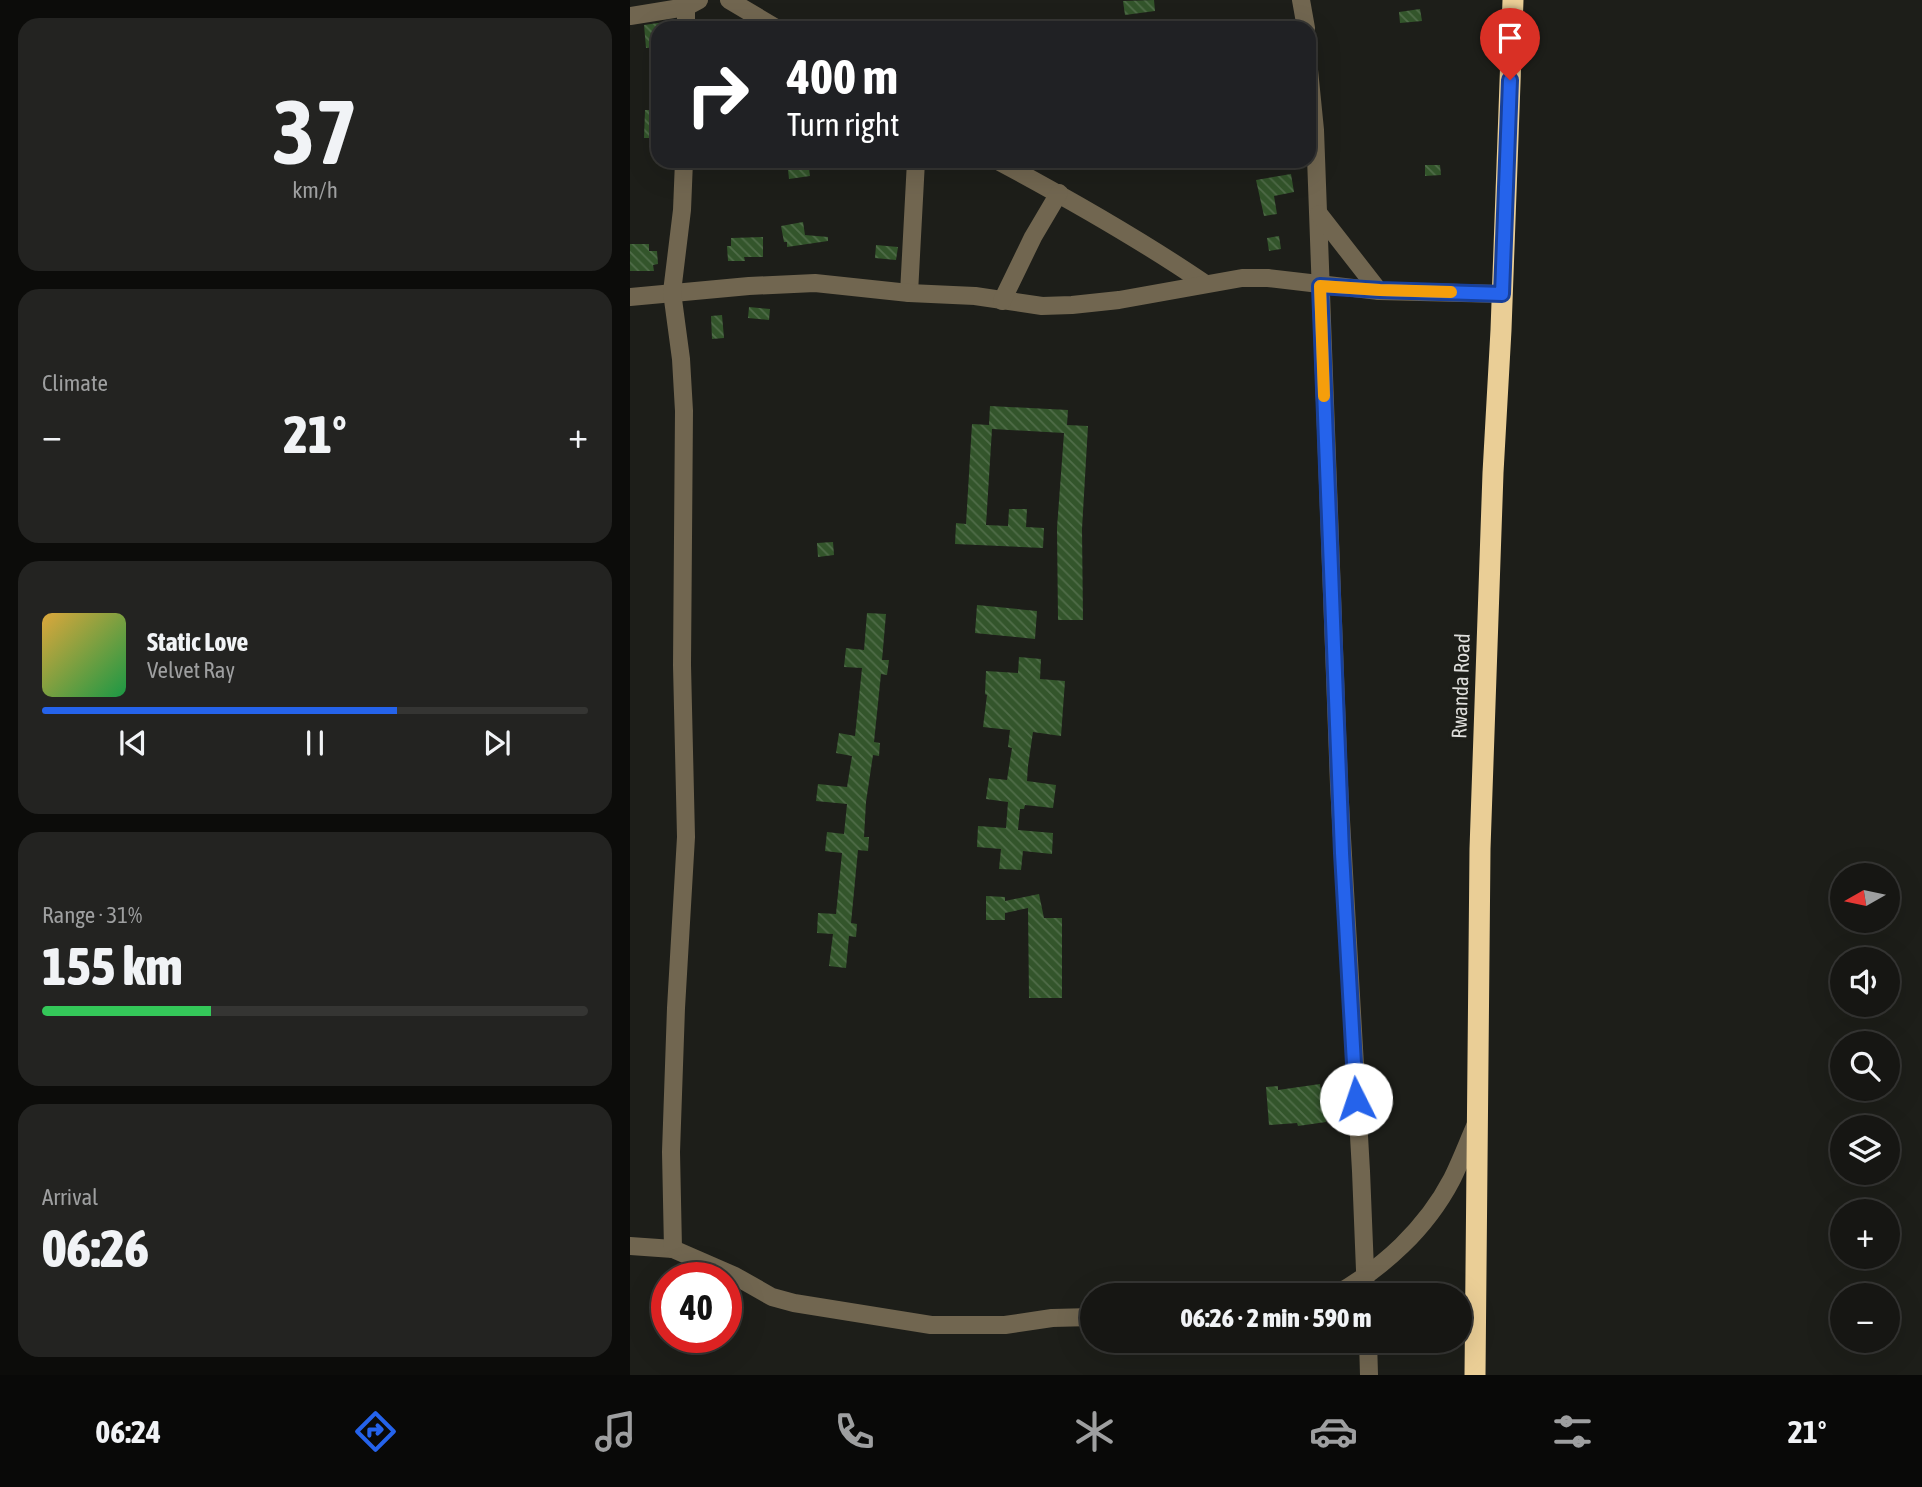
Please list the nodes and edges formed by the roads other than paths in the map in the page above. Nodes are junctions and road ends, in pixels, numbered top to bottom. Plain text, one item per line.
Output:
1 (729, 0) edge
2 (1301, 0) edge
3 (1513, 0) edge
4 (690, 2) edge
5 (630, 16) edge
6 (687, 21) edge
7 (764, 21) edge
8 (1305, 21) edge
9 (1316, 152) edge
10 (684, 168) edge
11 (916, 168) edge
12 (1011, 168) edge
13 (1059, 193) junction
14 (1319, 214) junction
15 (1204, 283) junction
16 (1320, 286) junction
17 (1380, 290) junction
18 (672, 292) junction
19 (909, 293) junction
20 (1502, 294) junction
21 (630, 297) edge
22 (1002, 301) junction
23 (1479, 1118) junction
24 (630, 1246) edge
25 (673, 1249) junction
26 (1365, 1283) edge
27 (1369, 1283) edge
28 (1080, 1317) edge
29 (1368, 1353) edge
30 (1369, 1375) edge
31 (1475, 1375) edge

1 - 7 street
2 - 8 street
3 - 20 highway, Rwanda Road
4 - 5 street
4 - 6 street
9 - 14 street
10 - 18 street
11 - 19 street
12 - 13 street
13 - 15 street
13 - 22 street
14 - 16 street
14 - 17 street
15 - 16 street
15 - 22 street
16 - 17 street
16 - 26 street
17 - 20 street
18 - 19 street
18 - 21 street
18 - 25 street
19 - 22 street
20 - 23 highway, Rwanda Road
23 - 27 street
23 - 31 highway, Rwanda Road
24 - 25 street
25 - 28 street
29 - 30 street

